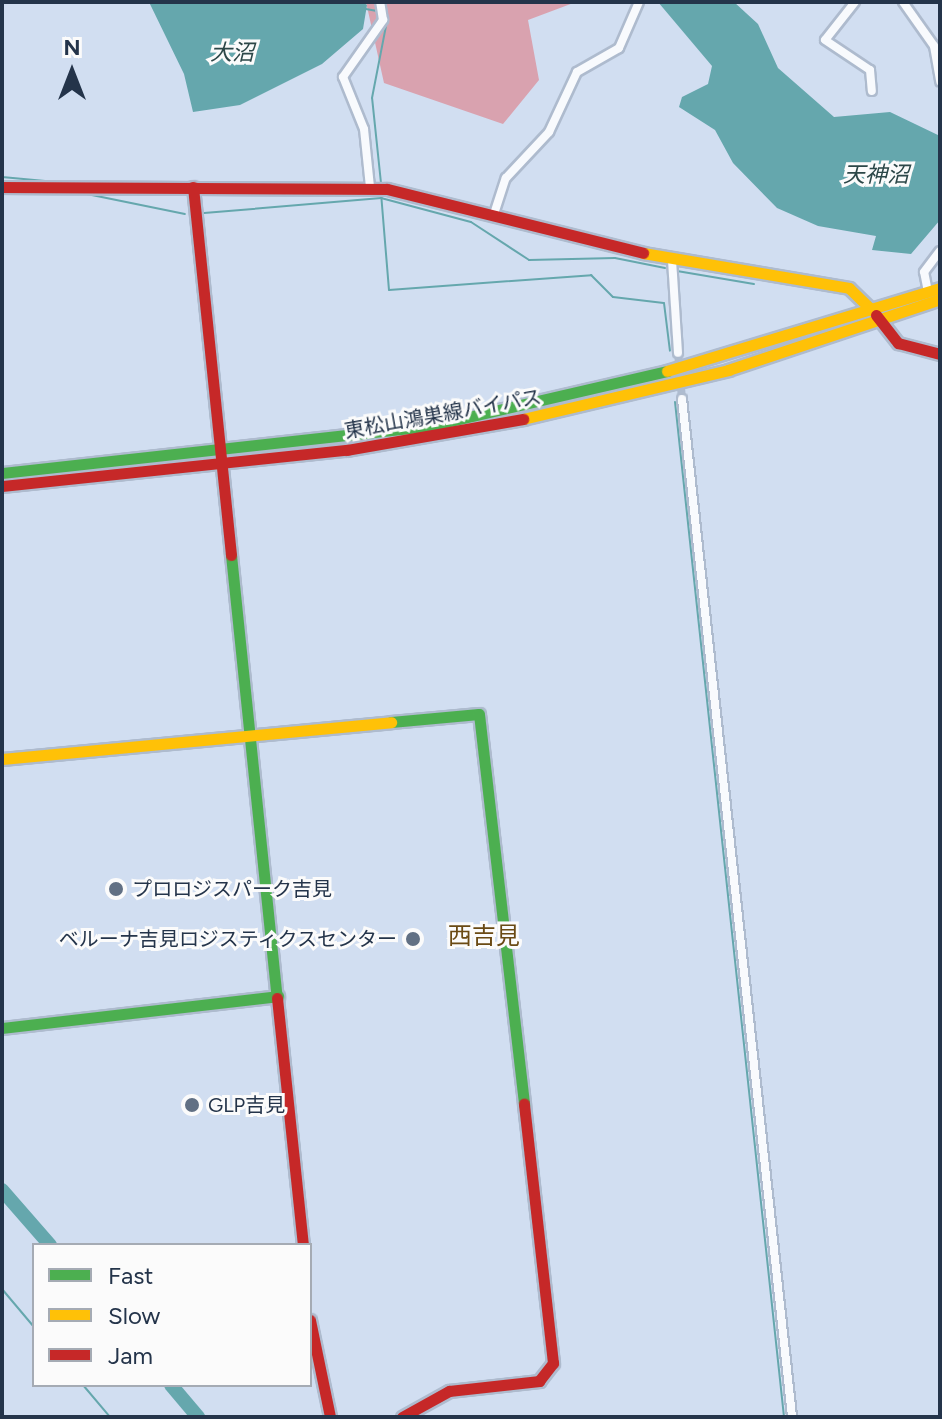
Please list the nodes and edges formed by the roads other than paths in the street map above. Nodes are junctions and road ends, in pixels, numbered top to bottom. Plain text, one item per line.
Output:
1 (380, 2) edge
2 (639, 2) edge
3 (855, 2) edge
4 (903, 2) edge
5 (940, 81) edge
6 (872, 91) dead end
7 (2, 187) edge
8 (193, 187) junction
9 (370, 187) junction
10 (494, 214) junction
11 (940, 251) edge
12 (672, 260) junction
13 (940, 288) edge
14 (928, 292) junction
15 (940, 299) edge
16 (876, 315) junction
17 (678, 353) tunnel mouth
18 (940, 354) edge
19 (682, 399) tunnel mouth
20 (220, 451) junction
21 (222, 464) junction
22 (2, 473) edge
23 (2, 486) edge
24 (251, 732) junction
25 (2, 759) edge
26 (278, 996) junction
27 (2, 1028) edge
28 (303, 1243) edge
29 (312, 1330) edge
30 (330, 1417) edge
31 (402, 1417) edge
32 (792, 1417) edge

1 - 9 street
2 - 10 street
3 - 6 street
4 - 5 street
7 - 8 street
8 - 9 street
8 - 20 street
9 - 10 street
10 - 12 street
11 - 14 street
12 - 16 street
12 - 17 street
13 - 14 street
14 - 16 street
15 - 16 street
16 - 18 street
16 - 20 street, 東松山鴻巣線バイパス
16 - 21 street, 東松山鴻巣線バイパス
19 - 32 street
20 - 21 street
20 - 22 street, 東松山鴻巣線バイパス
21 - 23 street, 東松山鴻巣線バイパス
21 - 24 street
24 - 25 street
24 - 26 street
24 - 31 street
26 - 27 street
26 - 28 street
29 - 30 street

